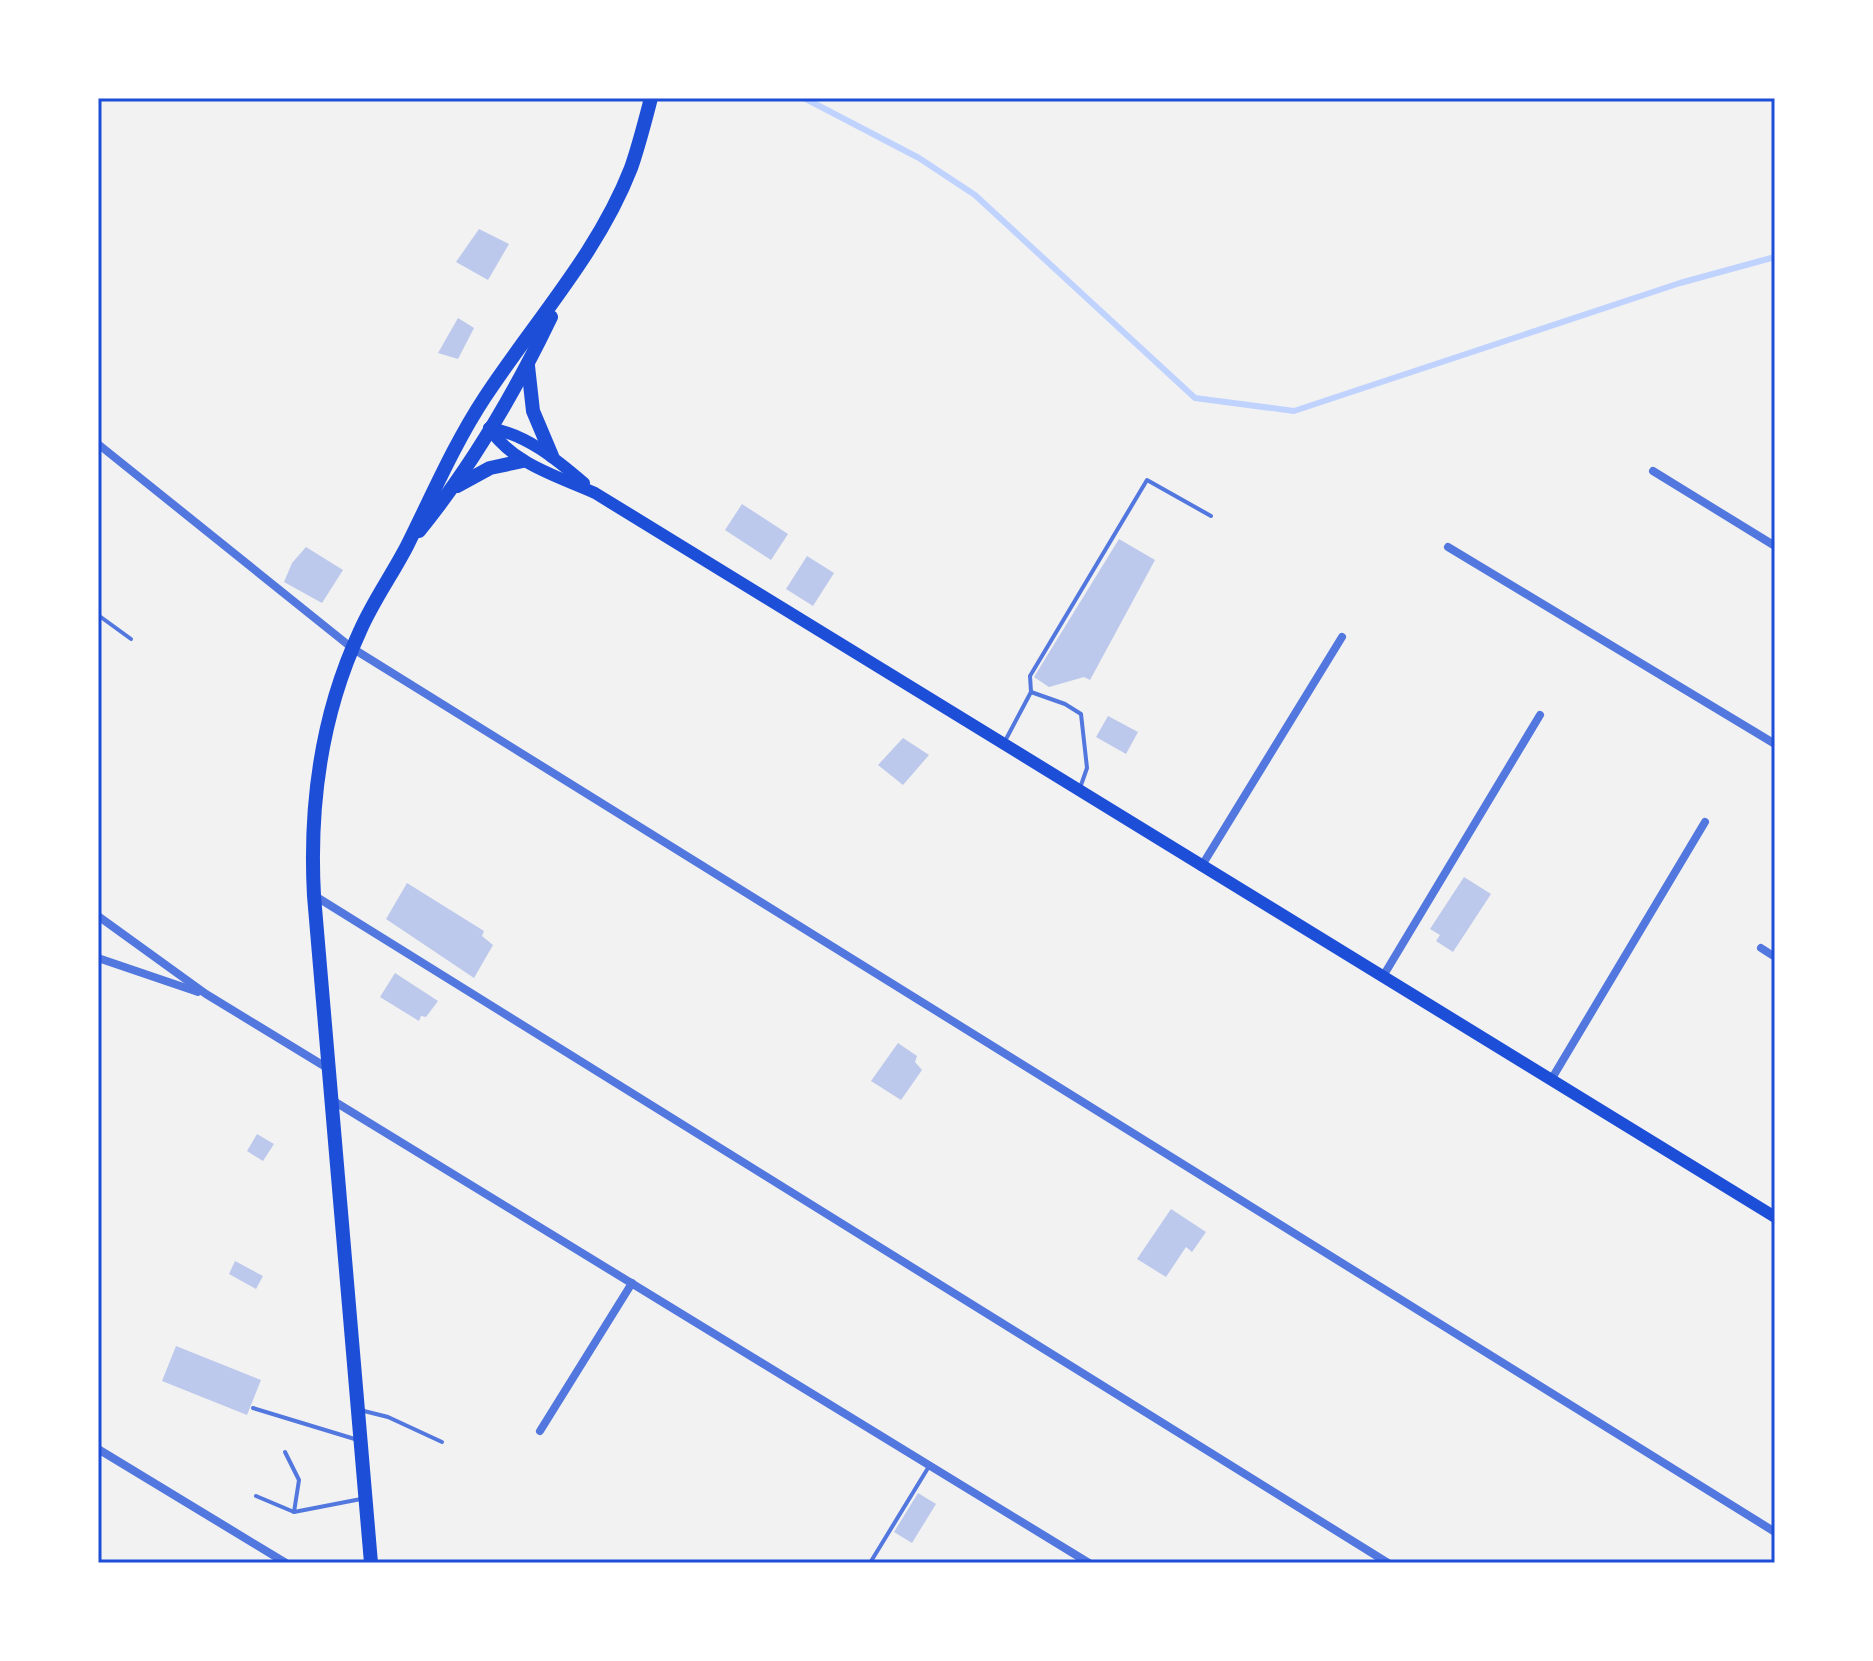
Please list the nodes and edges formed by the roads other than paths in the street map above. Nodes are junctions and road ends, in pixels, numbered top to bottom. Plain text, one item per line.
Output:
1 (651, 98) edge
2 (567, 284) junction
3 (528, 366) junction
4 (473, 418) junction
5 (489, 428) junction
6 (98, 444) edge
7 (552, 456) junction
8 (523, 461) junction
9 (1653, 471) dead end
10 (453, 489) junction
11 (595, 493) junction
12 (1211, 516) dead end
13 (406, 546) junction
14 (1775, 546) edge
15 (1448, 547) dead end
16 (98, 615) edge
17 (1342, 637) dead end
18 (131, 639) dead end
19 (352, 648) junction
20 (1031, 692) junction
21 (1540, 715) dead end
22 (1775, 744) edge
23 (1002, 745) junction
24 (1080, 790) junction
25 (1705, 822) dead end
26 (1201, 867) junction
27 (314, 896) junction
28 (98, 916) edge
29 (1761, 948) dead end
30 (1775, 957) edge
31 (98, 958) edge
32 (1382, 978) junction
33 (206, 994) junction
34 (329, 1069) junction
35 (1551, 1080) junction
36 (331, 1100) junction
37 (1775, 1217) edge
38 (632, 1283) junction
39 (253, 1408) dead end
40 (358, 1409) junction
41 (540, 1431) dead end
42 (361, 1441) junction
43 (442, 1442) dead end
44 (98, 1449) edge
45 (285, 1452) dead end
46 (930, 1466) junction
47 (256, 1496) dead end
48 (365, 1498) junction
49 (294, 1512) junction
50 (1775, 1532) edge
51 (286, 1563) edge
52 (371, 1563) edge
53 (870, 1563) edge
54 (1089, 1563) edge
55 (1388, 1563) edge

1 - 2 main road
2 - 3 main road
2 - 4 main road
3 - 5 main road
3 - 7 main road
4 - 5 main road
4 - 13 main road
5 - 7 main road
5 - 8 main road
5 - 10 main road
6 - 19 street
7 - 11 main road
8 - 10 main road
8 - 11 main road
9 - 14 street
10 - 13 main road
11 - 23 main road
12 - 20 lane
13 - 19 main road
15 - 22 street
16 - 18 lane
17 - 26 street
19 - 27 main road
19 - 50 street
20 - 23 lane
20 - 24 lane
21 - 32 street
23 - 24 main road
24 - 26 main road
25 - 35 street
26 - 32 main road
27 - 34 main road
27 - 55 street
28 - 33 street
29 - 30 street
31 - 33 street
32 - 35 main road
33 - 34 street
34 - 36 main road
35 - 37 main road
36 - 38 street
36 - 40 main road
38 - 41 street
38 - 46 street
39 - 42 lane
40 - 42 main road
40 - 43 lane
42 - 48 main road
44 - 51 street
45 - 49 lane
46 - 53 lane
46 - 54 street
47 - 49 lane
48 - 49 lane
48 - 52 main road

